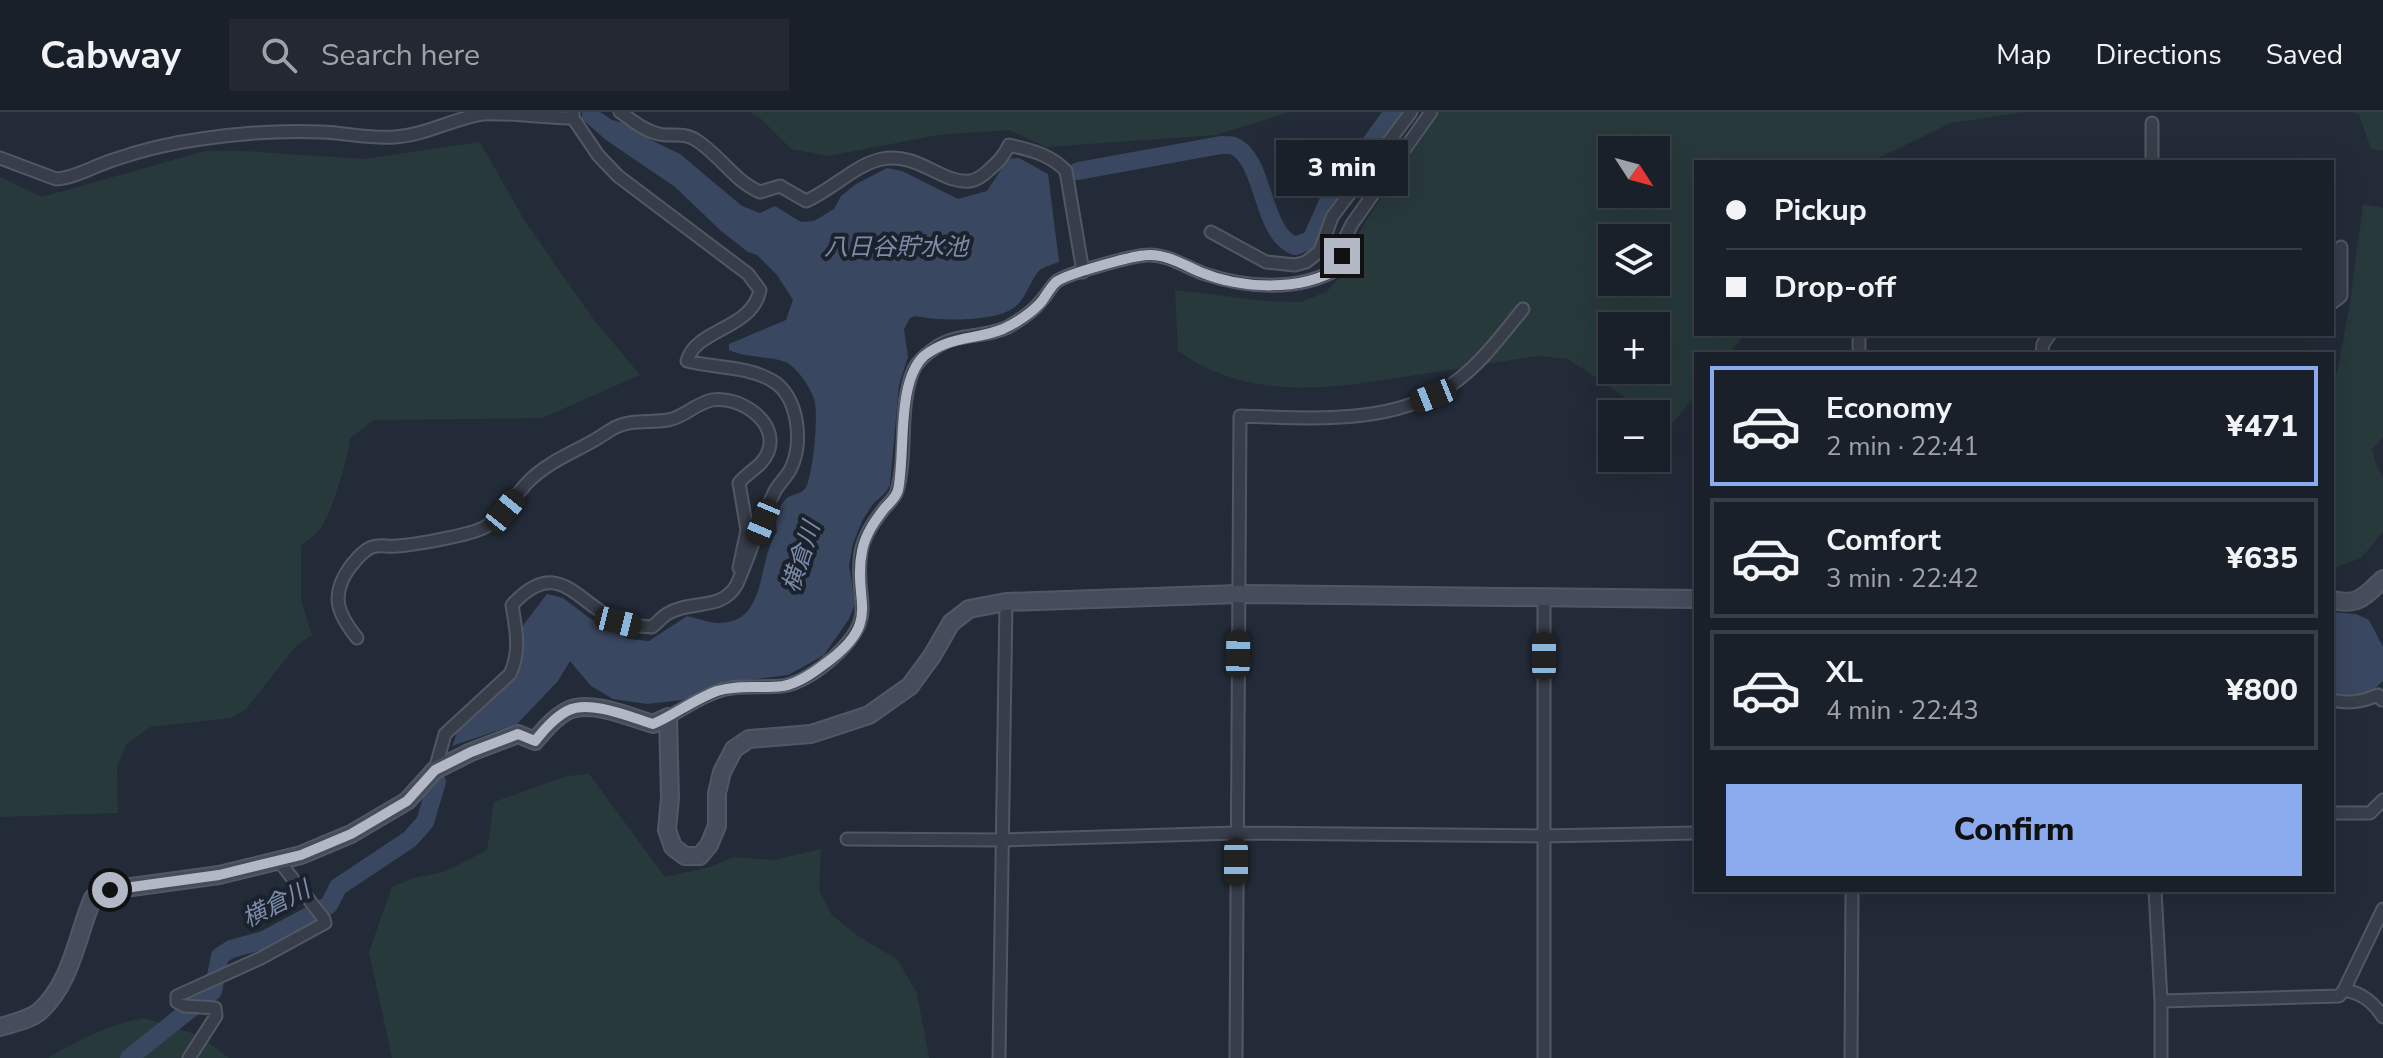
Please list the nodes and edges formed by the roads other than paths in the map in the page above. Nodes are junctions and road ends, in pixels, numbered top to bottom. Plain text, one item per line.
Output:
1 (620, 112) edge
2 (1411, 112) edge
3 (1431, 112) edge
4 (573, 115) edge
5 (2152, 123) dead end
6 (0, 158) edge
7 (2152, 160) edge
8 (1211, 232) dead end
9 (2341, 247) dead end
10 (1083, 272) junction
11 (2334, 301) edge
12 (1523, 309) dead end
13 (2383, 579) edge
14 (737, 584) junction
15 (1238, 594) junction
16 (1544, 596) junction
17 (1694, 599) edge
18 (2334, 600) edge
19 (1006, 602) junction
20 (357, 638) dead end
21 (2382, 699) edge
22 (2334, 700) edge
23 (2383, 715) edge
24 (668, 717) junction
25 (435, 770) junction
26 (2383, 800) edge
27 (2334, 813) edge
28 (1236, 833) junction
29 (1694, 833) edge
30 (1543, 836) junction
31 (847, 839) dead end
32 (1001, 840) junction
33 (279, 861) junction
34 (1852, 892) edge
35 (2155, 892) edge
36 (2383, 909) edge
37 (2344, 990) junction
38 (2161, 1001) junction
39 (2383, 1017) edge
40 (18, 1022) junction
41 (0, 1027) edge
42 (0, 1036) edge
43 (189, 1058) edge
44 (999, 1058) edge
45 (1236, 1058) edge
46 (1544, 1058) edge
47 (1851, 1058) edge
48 (2161, 1058) edge

1 - 10 street
2 - 8 street
3 - 10 street
4 - 6 street
4 - 14 street
5 - 7 street
9 - 11 street
10 - 24 street
12 - 15 street
13 - 18 street
14 - 20 street
14 - 25 street
15 - 16 street
15 - 19 street
15 - 28 street
16 - 17 street
16 - 30 street
19 - 24 street
19 - 32 street
21 - 22 street
21 - 23 street
24 - 25 street
25 - 33 street
26 - 27 street
28 - 30 street
28 - 32 street
28 - 45 street
29 - 30 street
30 - 46 street
31 - 32 street
32 - 44 street
33 - 40 street
33 - 43 street
34 - 47 street
35 - 38 street
36 - 37 street
37 - 38 street
37 - 39 street
38 - 48 street
40 - 41 street
40 - 42 street

